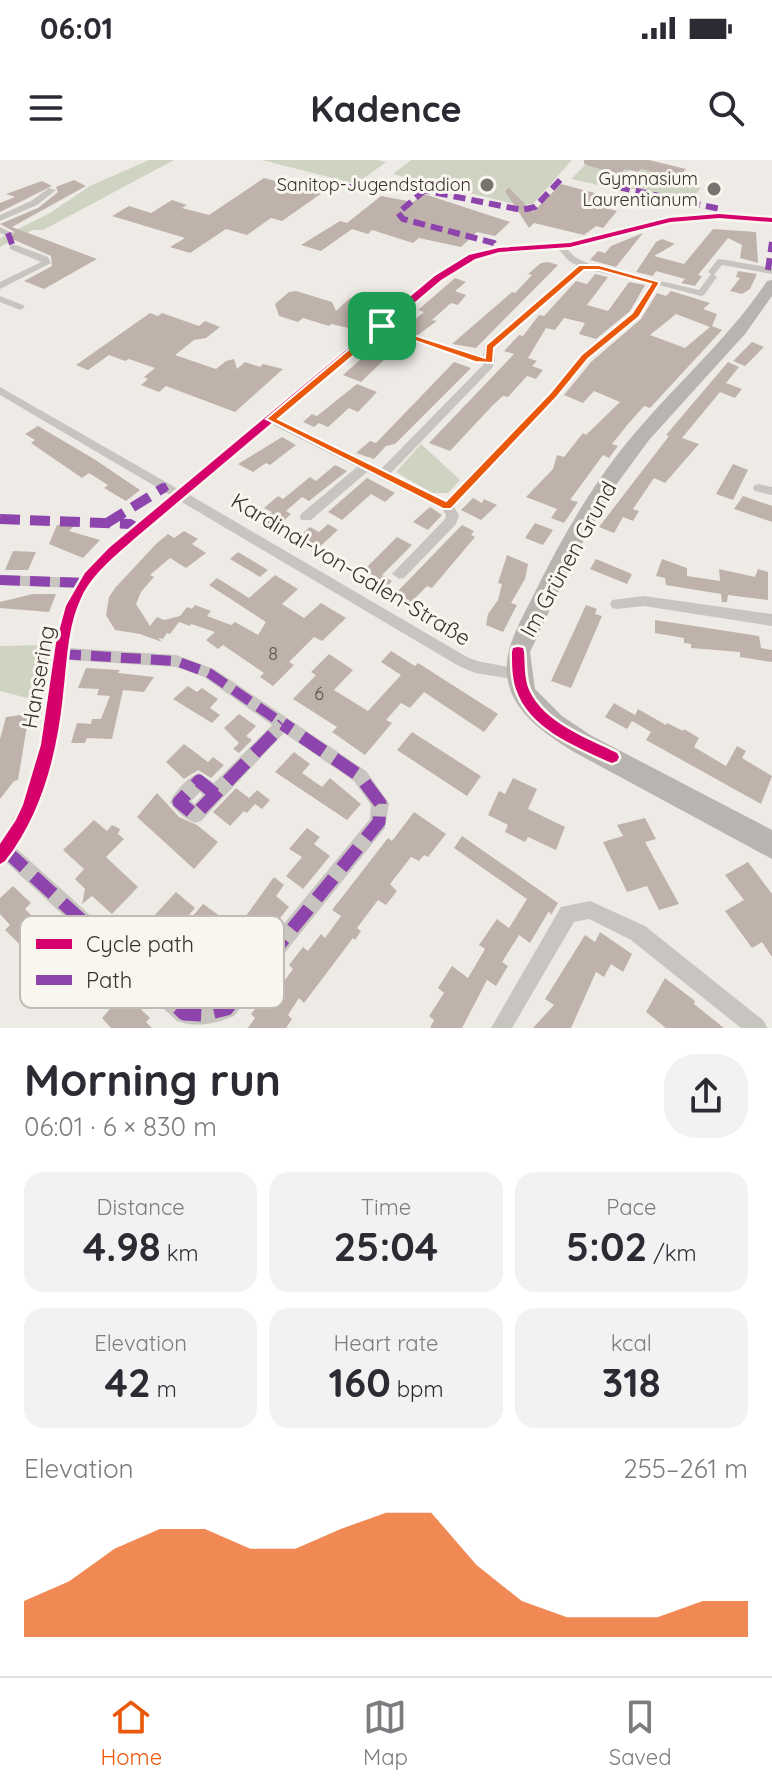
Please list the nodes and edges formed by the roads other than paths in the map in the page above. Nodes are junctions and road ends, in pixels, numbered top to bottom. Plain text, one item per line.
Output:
1 (52, 190) dead end
2 (0, 218) edge
3 (772, 220) edge
4 (560, 245) junction
5 (13, 247) dead end
6 (582, 267) junction
7 (772, 271) edge
8 (656, 282) junction
9 (772, 284) edge
10 (0, 286) edge
11 (0, 299) edge
12 (20, 307) dead end
13 (421, 341) dead end
14 (490, 361) junction
15 (0, 390) edge
16 (271, 419) junction
17 (366, 466) junction
18 (383, 474) junction
19 (182, 494) junction
20 (447, 507) junction
21 (306, 517) dead end
22 (399, 574) dead end
23 (0, 580) edge
24 (85, 583) junction
25 (617, 604) dead end
26 (772, 620) edge
27 (61, 654) junction
28 (519, 674) junction
29 (283, 724) junction
30 (215, 794) dead end
31 (772, 845) edge
32 (2, 853) edge
33 (73, 916) edge
34 (284, 939) edge
35 (177, 1008) edge
36 (228, 1008) edge
37 (501, 1028) edge
38 (757, 1028) edge

1 - 2 street
3 - 4 street, Hansering
4 - 6 street
4 - 16 street, Hansering
5 - 10 street
6 - 8 street
6 - 14 street
7 - 8 street
8 - 20 street
9 - 28 street, Im Grünen Grund
11 - 12 street
13 - 14 street
14 - 18 street
15 - 19 street, Kardinal-von-Galen-Straße
16 - 17 street
16 - 19 street, Hansering
17 - 18 street
17 - 21 street
18 - 20 street
19 - 24 street, Hansering
19 - 28 street, Kardinal-von-Galen-Straße
20 - 22 street
23 - 24 street
24 - 27 street, Hansering
25 - 26 street
27 - 29 street
27 - 32 street, Hansering
28 - 31 street
29 - 30 street
29 - 34 street
32 - 33 street
35 - 36 street
37 - 38 street

